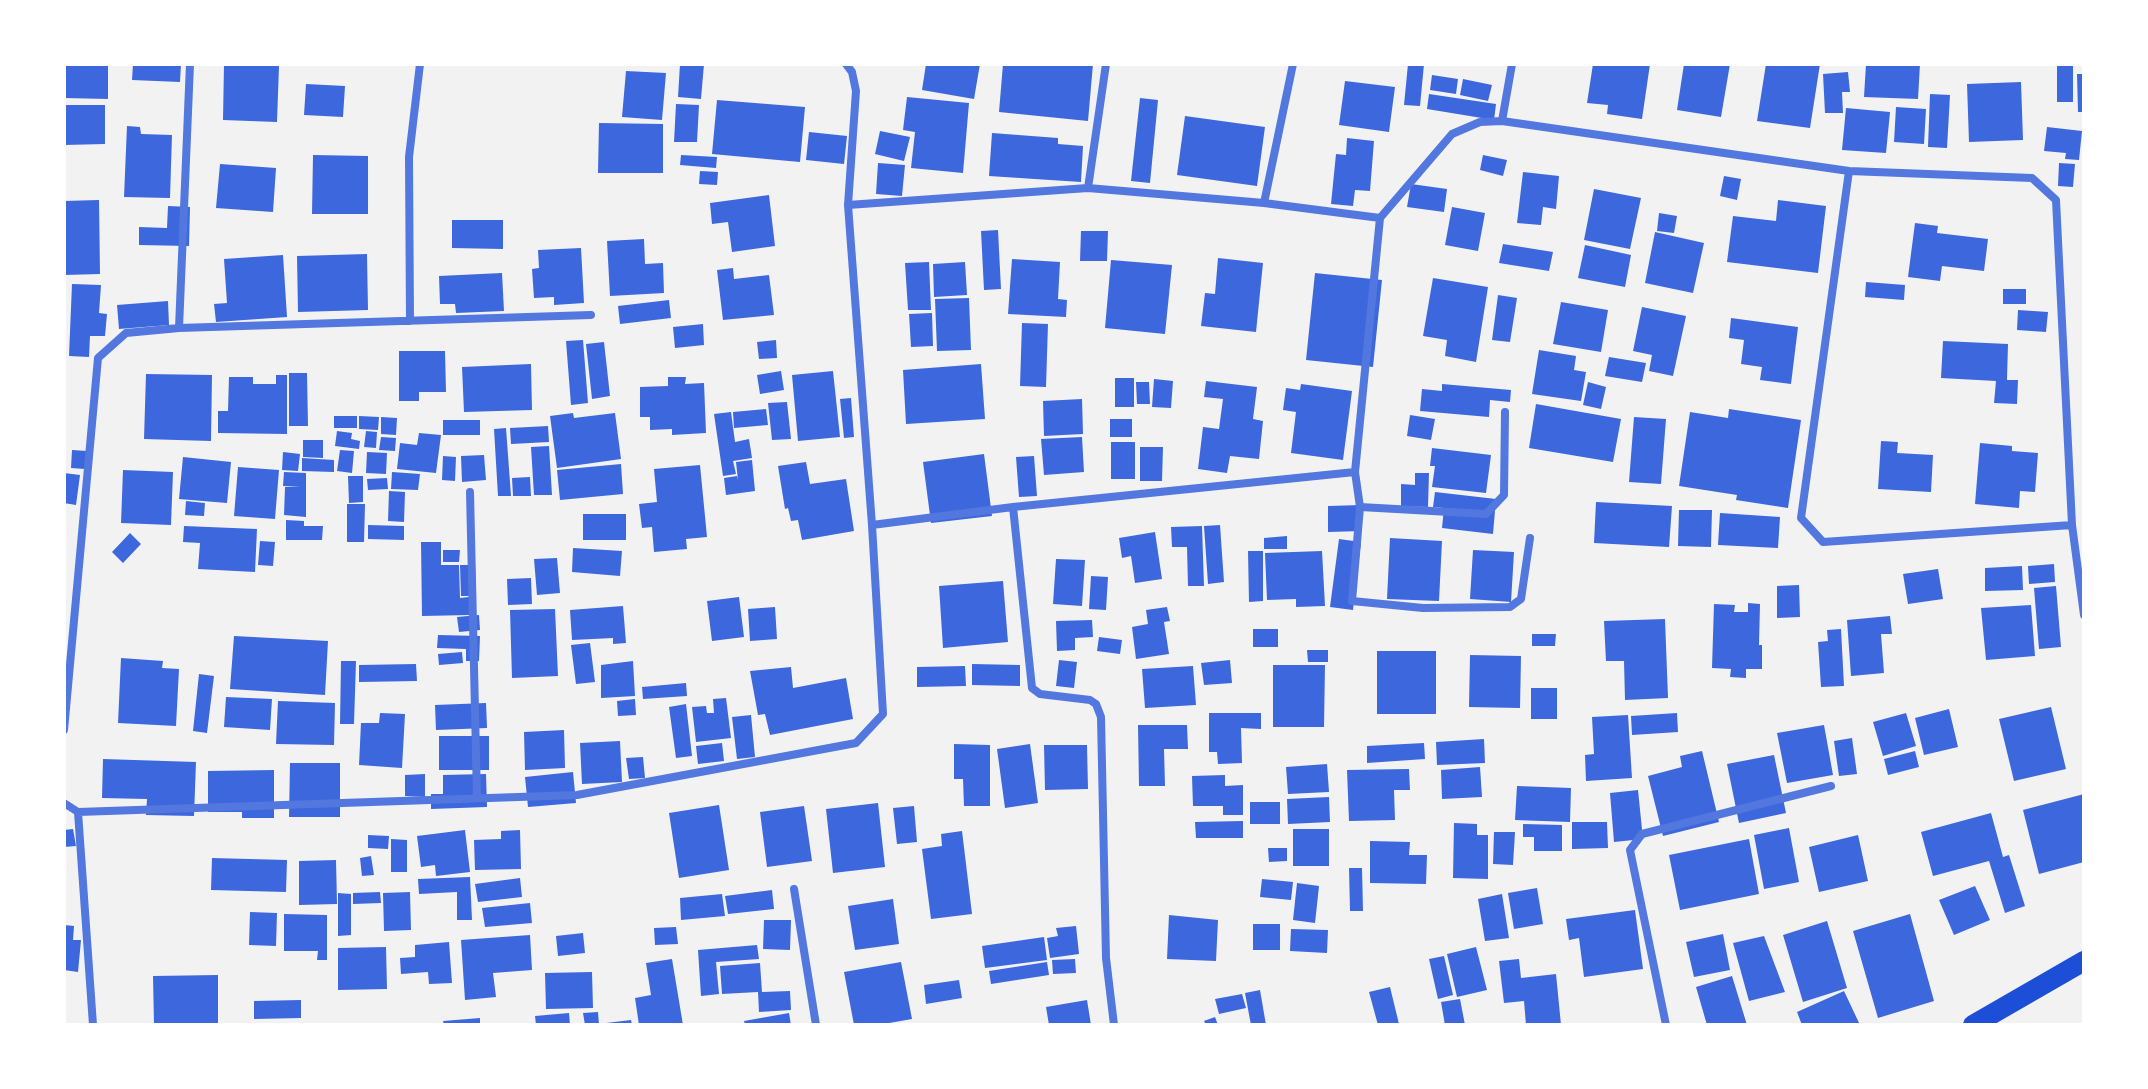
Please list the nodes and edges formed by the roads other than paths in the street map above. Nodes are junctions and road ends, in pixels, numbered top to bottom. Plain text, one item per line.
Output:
1 (190, 64) edge
2 (420, 64) edge
3 (846, 64) edge
4 (1106, 64) edge
5 (1293, 64) edge
6 (1512, 64) edge
7 (1502, 121) junction
8 (1849, 171) junction
9 (1088, 188) junction
10 (1264, 203) junction
11 (848, 205) junction
12 (1380, 218) junction
13 (591, 315) dead end
14 (410, 321) junction
15 (179, 328) junction
16 (1505, 412) dead end
17 (1355, 472) junction
18 (470, 492) dead end
19 (1013, 507) junction
20 (1360, 507) junction
21 (872, 525) junction
22 (2072, 525) junction
23 (1530, 538) dead end
24 (2084, 615) edge
25 (64, 730) edge
26 (1831, 786) dead end
27 (477, 798) junction
28 (64, 803) edge
29 (78, 812) junction
30 (794, 889) dead end
31 (2084, 961) edge
32 (93, 1025) edge
33 (816, 1025) edge
34 (1114, 1025) edge
35 (1666, 1025) edge
36 (1973, 1025) edge

1 - 15 street
2 - 14 street
3 - 11 street
4 - 9 street
5 - 10 street
6 - 7 street
7 - 8 street
7 - 12 street
8 - 22 street
8 - 22 street
9 - 10 street
9 - 11 street
10 - 12 street
11 - 21 street
12 - 17 street
13 - 14 street
14 - 15 street
15 - 25 street
16 - 20 street
17 - 19 street
17 - 20 street
18 - 27 street
19 - 21 street
19 - 34 street
20 - 23 street
21 - 27 street
22 - 24 street
26 - 35 street
27 - 29 street
28 - 29 street
29 - 32 street
30 - 33 street
31 - 36 main road

